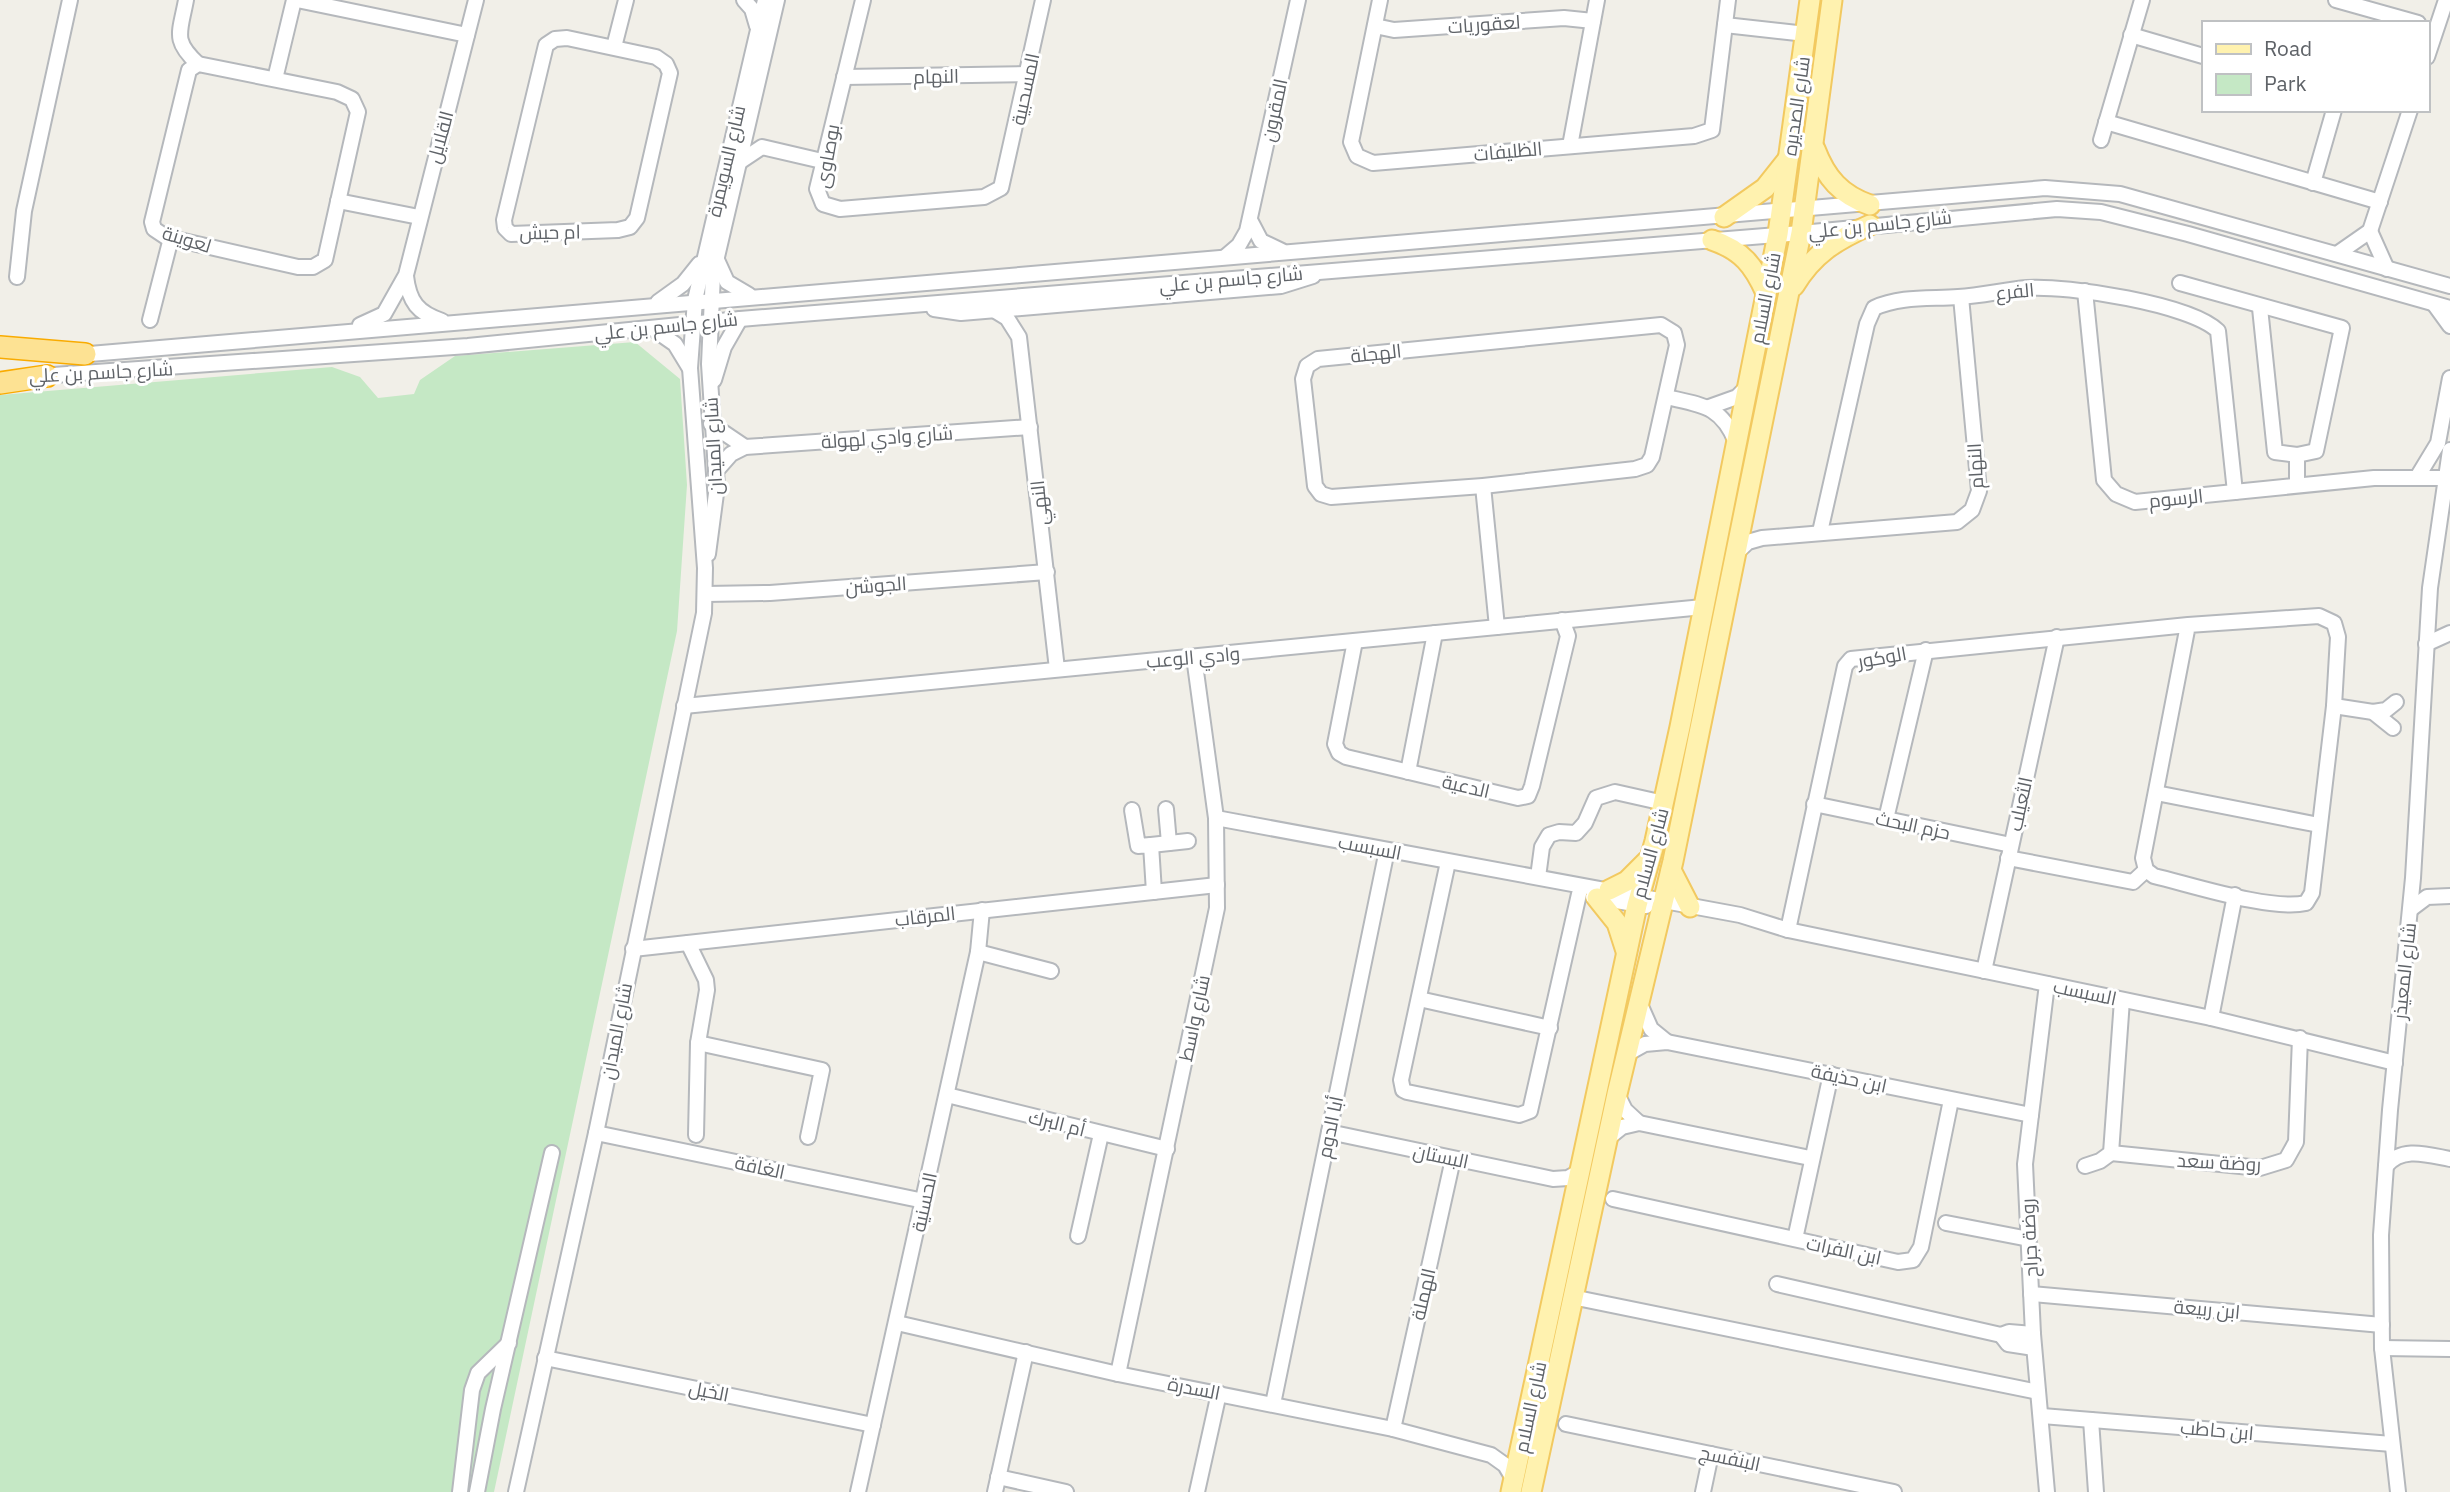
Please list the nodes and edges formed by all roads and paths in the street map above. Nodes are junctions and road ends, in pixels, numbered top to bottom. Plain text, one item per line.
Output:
1 (70, 0) edge
2 (186, 0) edge
3 (296, 0) edge
4 (476, 0) edge
5 (625, 0) edge
6 (744, 0) edge
7 (765, 0) edge
8 (777, 0) edge
9 (863, 0) edge
10 (1043, 0) edge
11 (1298, 0) edge
12 (1380, 0) edge
13 (1597, 0) edge
14 (1728, 0) edge
15 (1810, 0) edge
16 (1832, 0) edge
17 (2142, 0) edge
18 (2336, 0) edge
19 (2446, 0) edge
20 (2365, 4) edge
21 (1593, 21) junction
22 (2360, 21) edge
23 (2412, 21) edge
24 (1725, 25) junction
25 (1375, 26) junction
26 (2432, 27) edge
27 (758, 29) junction
28 (1805, 34) junction
29 (467, 35) junction
30 (2132, 35) junction
31 (2429, 45) edge
32 (614, 47) junction
33 (2202, 56) edge
34 (198, 64) junction
35 (1028, 74) junction
36 (844, 77) junction
37 (275, 79) junction
38 (2333, 112) edge
39 (2409, 112) edge
40 (2106, 122) junction
41 (749, 125) junction
42 (2101, 140) dead end
43 (1570, 146) junction
44 (762, 147) junction
45 (1814, 149) junction
46 (1788, 158) junction
47 (741, 161) junction
48 (822, 161) junction
49 (1006, 177) joint
50 (2313, 183) junction
51 (338, 201) junction
52 (2380, 202) junction
53 (1870, 205) junction
54 (1804, 210) junction
55 (1781, 212) junction
56 (419, 217) junction
57 (1724, 217) junction
58 (1250, 220) junction
59 (1870, 225) junction
60 (2370, 230) junction
61 (1801, 233) junction
62 (1778, 234) junction
63 (169, 237) junction
64 (1712, 240) junction
65 (1285, 252) junction
66 (2337, 254) junction
67 (710, 255) junction
68 (1225, 257) junction
69 (2387, 269) junction
70 (1320, 272) junction
71 (406, 275) junction
72 (17, 277) dead end
73 (2180, 283) dead end
74 (2450, 286) edge
75 (2085, 291) junction
76 (1766, 293) junction
77 (750, 296) junction
78 (1788, 296) junction
79 (1961, 297) junction
80 (711, 299) junction
81 (695, 300) junction
82 (2434, 304) junction
83 (923, 305) junction
84 (652, 306) junction
85 (1037, 306) junction
86 (2260, 308) junction
87 (2450, 308) edge
88 (994, 310) junction
89 (740, 319) junction
90 (150, 320) dead end
91 (709, 323) junction
92 (451, 324) junction
93 (692, 324) junction
94 (2450, 326) edge
95 (652, 328) junction
96 (341, 331) junction
97 (1019, 337) junction
98 (0, 347) edge
99 (85, 354) junction
100 (0, 357) edge
101 (690, 368) junction
102 (47, 376) junction
103 (0, 377) edge
104 (2450, 378) edge
105 (0, 383) edge
106 (1748, 386) junction
107 (709, 391) junction
108 (1666, 397) junction
109 (1709, 407) junction
110 (711, 424) junction
111 (1030, 427) junction
112 (1737, 442) junction
113 (745, 447) junction
114 (2450, 450) edge
115 (2297, 456) junction
116 (716, 471) junction
117 (2418, 476) junction
118 (2445, 478) junction
119 (2297, 484) junction
120 (1483, 486) junction
121 (2235, 492) junction
122 (1742, 519) junction
123 (2445, 523) edge
124 (1820, 532) junction
125 (1769, 537) junction
126 (2443, 537) edge
127 (1735, 554) junction
128 (705, 568) junction
129 (1047, 572) junction
130 (706, 594) junction
131 (1703, 607) junction
132 (2428, 618) junction
133 (1562, 621) junction
134 (2188, 625) junction
135 (1497, 627) junction
136 (2450, 632) edge
137 (1435, 633) junction
138 (2057, 637) junction
139 (1355, 641) junction
140 (2426, 644) junction
141 (1926, 650) junction
142 (1194, 657) junction
143 (1057, 669) junction
144 (2396, 702) dead end
145 (684, 706) junction
146 (2334, 706) junction
147 (2373, 712) junction
148 (2393, 728) dead end
149 (1408, 772) junction
150 (2156, 793) junction
151 (1664, 803) junction
152 (1814, 804) junction
153 (1166, 809) dead end
154 (1132, 810) dead end
155 (1216, 818) junction
156 (1885, 819) junction
157 (2319, 825) junction
158 (1188, 841) dead end
159 (1170, 843) junction
160 (1151, 845) junction
161 (1387, 850) junction
162 (2010, 852) junction
163 (1650, 858) junction
164 (1448, 862) junction
165 (1671, 870) junction
166 (2146, 870) junction
167 (1531, 877) junction
168 (2413, 878) junction
169 (1217, 885) junction
170 (1154, 892) junction
171 (1595, 894) junction
172 (2235, 895) junction
173 (2434, 896) junction
174 (2450, 896) edge
175 (1638, 900) junction
176 (1662, 905) junction
177 (1690, 907) junction
178 (2411, 909) junction
179 (982, 910) junction
180 (1781, 928) junction
181 (688, 943) junction
182 (633, 949) junction
183 (978, 952) junction
184 (1627, 954) junction
185 (1051, 971) dead end
186 (1984, 971) junction
187 (2047, 984) junction
188 (1419, 999) junction
189 (2122, 1000) junction
190 (1639, 1001) junction
191 (2211, 1018) junction
192 (1550, 1028) junction
193 (2300, 1038) junction
194 (1667, 1042) junction
195 (698, 1044) junction
196 (1627, 1054) junction
197 (2395, 1063) junction
198 (1831, 1074) junction
199 (1617, 1094) junction
200 (947, 1096) junction
201 (1951, 1100) junction
202 (2031, 1115) junction
203 (1639, 1123) junction
204 (1329, 1132) junction
205 (596, 1133) junction
206 (1101, 1134) junction
207 (2388, 1135) junction
208 (808, 1137) dead end
209 (1607, 1139) junction
210 (695, 1144) junction
211 (1167, 1149) junction
212 (552, 1153) dead end
213 (2111, 1153) junction
214 (2413, 1153) junction
215 (1453, 1158) junction
216 (1810, 1158) junction
217 (2450, 1159) edge
218 (2085, 1166) dead end
219 (2386, 1166) junction
220 (1580, 1171) junction
221 (1553, 1179) junction
222 (1613, 1199) dead end
223 (924, 1201) junction
224 (1574, 1202) junction
225 (1946, 1223) dead end
226 (1078, 1236) dead end
227 (2029, 1238) junction
228 (1795, 1239) junction
229 (1777, 1284) dead end
230 (2031, 1294) junction
231 (1573, 1297) junction
232 (897, 1323) junction
233 (2382, 1325) junction
234 (2034, 1341) junction
235 (510, 1342) junction
236 (2382, 1348) junction
237 (2450, 1349) edge
238 (1026, 1352) junction
239 (545, 1358) junction
240 (1118, 1374) junction
241 (2038, 1392) junction
242 (1219, 1393) junction
243 (1273, 1404) junction
244 (2042, 1416) junction
245 (2091, 1420) junction
246 (1566, 1424) dead end
247 (873, 1425) junction
248 (1393, 1429) junction
249 (1522, 1442) junction
250 (2392, 1444) junction
251 (1711, 1454) junction
252 (1491, 1455) junction
253 (998, 1477) junction
254 (1512, 1486) edge
255 (1834, 1486) edge
256 (460, 1492) edge
257 (477, 1492) edge
258 (516, 1492) edge
259 (858, 1492) edge
260 (995, 1492) edge
261 (1066, 1492) edge
262 (1197, 1492) edge
263 (1531, 1492) edge
264 (1703, 1492) edge
265 (1894, 1492) edge
266 (2047, 1492) edge
267 (2096, 1492) edge
268 (2398, 1492) edge

1 - 72 street
2 - 34 street
3 - 29 street
3 - 37 street
4 - 29 street, القلايل
5 - 32 street
6 - 27 street
7 - 27 street, شارع السويمرة
8 - 41 street, شارع السويمرة
9 - 36 street, بوصاوى
10 - 35 street, المسحبية
11 - 58 street, المقرون
12 - 25 street, الظليفات
13 - 21 street
14 - 24 street, الظليفات
15 - 28 main road, شارع الصديره
16 - 45 main road, شارع الصديره
17 - 30 street
18 - 20 street
19 - 26 street
20 - 22 street
20 - 23 street
21 - 25 street, لعقوريات
21 - 43 street
24 - 28 street
24 - 43 street, الظليفات
25 - 43 street, الظليفات
26 - 31 street
27 - 67 street, شارع السويمرة
28 - 46 main road, شارع الصديره
29 - 56 street, القلايل
30 - 33 street
30 - 40 street
32 - 32 street, ام حيش
34 - 37 street, لعوينة
34 - 63 street, لعوينة
35 - 36 street, النهام
35 - 49 street, المسحبية
36 - 48 street, بوصاوى
37 - 51 street, لعوينة
38 - 50 street
39 - 52 street
40 - 42 street
40 - 50 street
41 - 44 street
41 - 47 street, شارع السويمرة
44 - 47 street
44 - 48 street
45 - 53 main road
45 - 54 main road, شارع الصديره
46 - 55 main road, شارع الصديره
46 - 57 main road
47 - 67 street, شارع السويمرة
48 - 49 street, بوصاوى
50 - 52 street
51 - 56 street
51 - 63 street, لعوينة
52 - 60 street
53 - 54 street, شارع جاسم بن علي
53 - 66 street, شارع جاسم بن علي
54 - 55 street, شارع جاسم بن علي
54 - 61 main road, شارع السلام
55 - 57 street, شارع جاسم بن علي
55 - 62 main road, شارع السلام
56 - 71 street, القلايل
57 - 65 street, شارع جاسم بن علي
58 - 65 street
58 - 68 street, المقرون
59 - 61 street, شارع جاسم بن علي
59 - 78 main road
59 - 82 street, شارع جاسم بن علي
60 - 66 street
60 - 69 street
61 - 62 street, شارع جاسم بن علي
61 - 78 main road, شارع السلام
62 - 64 street, شارع جاسم بن علي
62 - 76 main road, شارع السلام
63 - 90 street
64 - 70 street, شارع جاسم بن علي
64 - 76 main road
65 - 68 street, شارع جاسم بن علي
66 - 69 street, شارع جاسم بن علي
67 - 77 street
67 - 80 street, شارع السويمرة
67 - 81 street, شارع السويمرة
67 - 84 street
68 - 77 street, شارع جاسم بن علي
69 - 74 street, شارع جاسم بن علي
70 - 83 street, شارع جاسم بن علي
70 - 85 street
71 - 92 street
71 - 96 street, القلايل
73 - 86 street
75 - 79 street, الفرع
75 - 121 street, الفرع
75 - 121 street, الرسوم
76 - 106 main road, شارع السلام
77 - 80 street, شارع جاسم بن علي
78 - 122 main road, شارع السلام
79 - 124 street, الفرع
79 - 124 street, النهام
80 - 81 street, شارع جاسم بن علي
80 - 91 street, شارع السويمرة
81 - 84 street, شارع جاسم بن علي
81 - 93 street, شارع السويمرة
82 - 87 street, شارع جاسم بن علي
82 - 94 street
83 - 88 street
83 - 89 street, شارع جاسم بن علي
84 - 92 street, شارع جاسم بن علي
85 - 88 street
85 - 97 street
86 - 115 street
86 - 115 street
88 - 97 street
89 - 91 street, شارع جاسم بن علي
89 - 107 street
91 - 93 street, شارع جاسم بن علي
91 - 107 street, شارع الميدان
92 - 96 street, شارع جاسم بن علي
93 - 95 street, شارع جاسم بن علي
93 - 101 street, شارع الميدان
95 - 101 street
95 - 102 street, شارع جاسم بن علي
96 - 99 street, شارع جاسم بن علي
97 - 111 street, النهي
98 - 99 highway
99 - 100 street, شارع جاسم بن علي
101 - 128 street, شارع الميدان
102 - 103 street, شارع جاسم بن علي
102 - 105 highway
104 - 117 street
106 - 109 street
106 - 112 main road, شارع السلام
107 - 110 street, شارع الميدان
108 - 109 street
108 - 120 street, الهجلة
108 - 120 street, الهجلة
109 - 112 street
110 - 113 street
110 - 116 street, شارع الميدان
111 - 113 street, شارع وادي لهولة
111 - 129 street, النهي
112 - 131 main road, شارع السلام
113 - 116 street
114 - 118 street, شارع المعيذر
115 - 119 street
116 - 128 street, شارع الميدان
117 - 118 street, الرسوم
117 - 119 street, الرسوم
118 - 123 street, شارع المعيذر
119 - 121 street, الرسوم
120 - 135 street
122 - 125 street
122 - 127 main road, شارع السلام
123 - 126 street, شارع المعيذر
124 - 125 street, النهام
125 - 127 street, النهام
126 - 132 street, شارع المعيذر
127 - 165 main road, شارع السلام
128 - 130 street, شارع الميدان
129 - 130 street, الجوشن
129 - 143 street, النهي
130 - 145 street, شارع الميدان
131 - 133 street, وادي الوعب
131 - 151 main road, شارع السلام
132 - 136 street
132 - 140 street, شارع المعيذر
133 - 135 street, وادي الوعب
133 - 149 street, الدعية
134 - 138 street, الوكور
134 - 146 street, الوكور
134 - 150 street
135 - 137 street, وادي الوعب
136 - 140 street
137 - 139 street, وادي الوعب
137 - 149 street
138 - 141 street, الوكور
138 - 162 street, الثعيلب
139 - 142 street, وادي الوعب
139 - 149 street, الدعية
140 - 168 street, شارع المعيذر
141 - 152 street, الوكور
141 - 156 street
142 - 143 street, وادي الوعب
142 - 155 street, شارع واسط
143 - 145 street, وادي الوعب
144 - 147 street
145 - 182 street, شارع الميدان
146 - 147 street
146 - 157 street, الوكور
147 - 148 street
150 - 157 street
150 - 166 street
151 - 163 main road, شارع السلام
151 - 167 street
152 - 156 street, حزم البحث
152 - 180 street, الوكور
153 - 159 street
154 - 160 street
155 - 161 street, السبسب
155 - 169 street, شارع واسط
156 - 162 street, حزم البحث
157 - 172 street, الوكور
158 - 159 street
159 - 160 street
160 - 170 street
161 - 164 street, السبسب
161 - 204 street, أبا الدوم
162 - 166 street, حزم البحث
162 - 186 street, الثعيلب
163 - 171 main road
163 - 175 main road, شارع السلام
164 - 167 street, السبسب
164 - 188 street
165 - 176 main road, شارع السلام
165 - 177 main road
166 - 172 street, الوكور
167 - 171 street, السبسب
167 - 171 street, السبسب
168 - 173 street
168 - 178 street, شارع المعيذر
169 - 170 street, المرقاب
169 - 211 street, شارع واسط
170 - 179 street, المرقاب
171 - 175 street, السبسب
171 - 184 main road
171 - 192 street
172 - 191 street
173 - 174 street
173 - 178 street
175 - 176 street, السبسب
175 - 184 main road, شارع السلام
176 - 177 street, السبسب
176 - 180 street, السبسب
176 - 190 main road, شارع السلام
177 - 180 street, السبسب
178 - 197 street, شارع المعيذر
179 - 181 street, المرقاب
179 - 183 street, الحسنية
180 - 186 street, السبسب
181 - 182 street, المرقاب
181 - 195 street
182 - 205 street, شارع الميدان
183 - 185 street
183 - 200 street, الحسنية
184 - 220 main road, شارع السلام
186 - 187 street, السبسب
187 - 189 street, السبسب
187 - 202 street, روضة جراح
188 - 192 street
188 - 192 street
189 - 191 street, السبسب
189 - 213 street
190 - 194 street
190 - 196 main road, شارع السلام
191 - 193 street, السبسب
193 - 197 street, السبسب
193 - 213 street, روضة سعد
194 - 196 street, ابن حذيفة
194 - 198 street, ابن حذيفة
195 - 208 street
195 - 210 street
196 - 199 main road, شارع السلام
197 - 207 street, شارع المعيذر
198 - 201 street, ابن حذيفة
198 - 216 street
199 - 203 street
199 - 209 main road, شارع السلام
200 - 206 street, أم البرك
200 - 223 street, الحسنية
201 - 202 street, ابن حذيفة
201 - 228 street, ابن الفرات
202 - 227 street, روضة جراح
203 - 209 street
203 - 216 street
204 - 215 street, البستان
204 - 243 street, أبا الدوم
205 - 210 street, الغافة
205 - 239 street, شارع الميدان
206 - 211 street, أم البرك
206 - 226 street
207 - 214 street
207 - 219 street, شارع المعيذر
209 - 231 main road, شارع السلام
210 - 223 street, الغافة
211 - 240 street, شارع واسط
212 - 235 street
213 - 218 street
214 - 217 street
214 - 219 street
215 - 221 street, البستان
215 - 248 street, الهملة
216 - 228 street
219 - 233 street, شارع المعيذر
220 - 221 street, البستان
220 - 224 main road, شارع السلام
221 - 224 street
222 - 228 street, ابن الفرات
223 - 232 street, الحسنية
224 - 249 main road, شارع السلام
225 - 227 street
227 - 230 street, روضة جراح
229 - 234 street
230 - 233 street, ابن ربيعة
230 - 234 street, روضة جراح
231 - 241 street
231 - 263 main road, شارع السلام
232 - 238 street, السدرة
232 - 247 street, الحسنية
233 - 236 street, شارع المعيذر
234 - 241 street, روضة جراح
235 - 256 street
235 - 257 street
236 - 237 street
236 - 250 street, شارع المعيذر
238 - 240 street, السدرة
238 - 253 street
239 - 247 street, الخيل
239 - 258 street, شارع الميدان
240 - 242 street, السدرة
241 - 244 street, روضة جراح
242 - 243 street, السدرة
242 - 262 street
243 - 248 street, السدرة
244 - 245 street, ابن حاطب
244 - 266 street, روضة جراح
245 - 250 street, ابن حاطب
245 - 267 street
246 - 251 street, البنفسج
247 - 259 street, الحسنية
248 - 252 street, السدرة
249 - 252 street
249 - 254 main road, شارع السلام
250 - 268 street, شارع المعيذر
251 - 255 street, البنفسج
251 - 264 street
252 - 254 street
253 - 260 street
253 - 261 street
255 - 265 street, البنفسج

